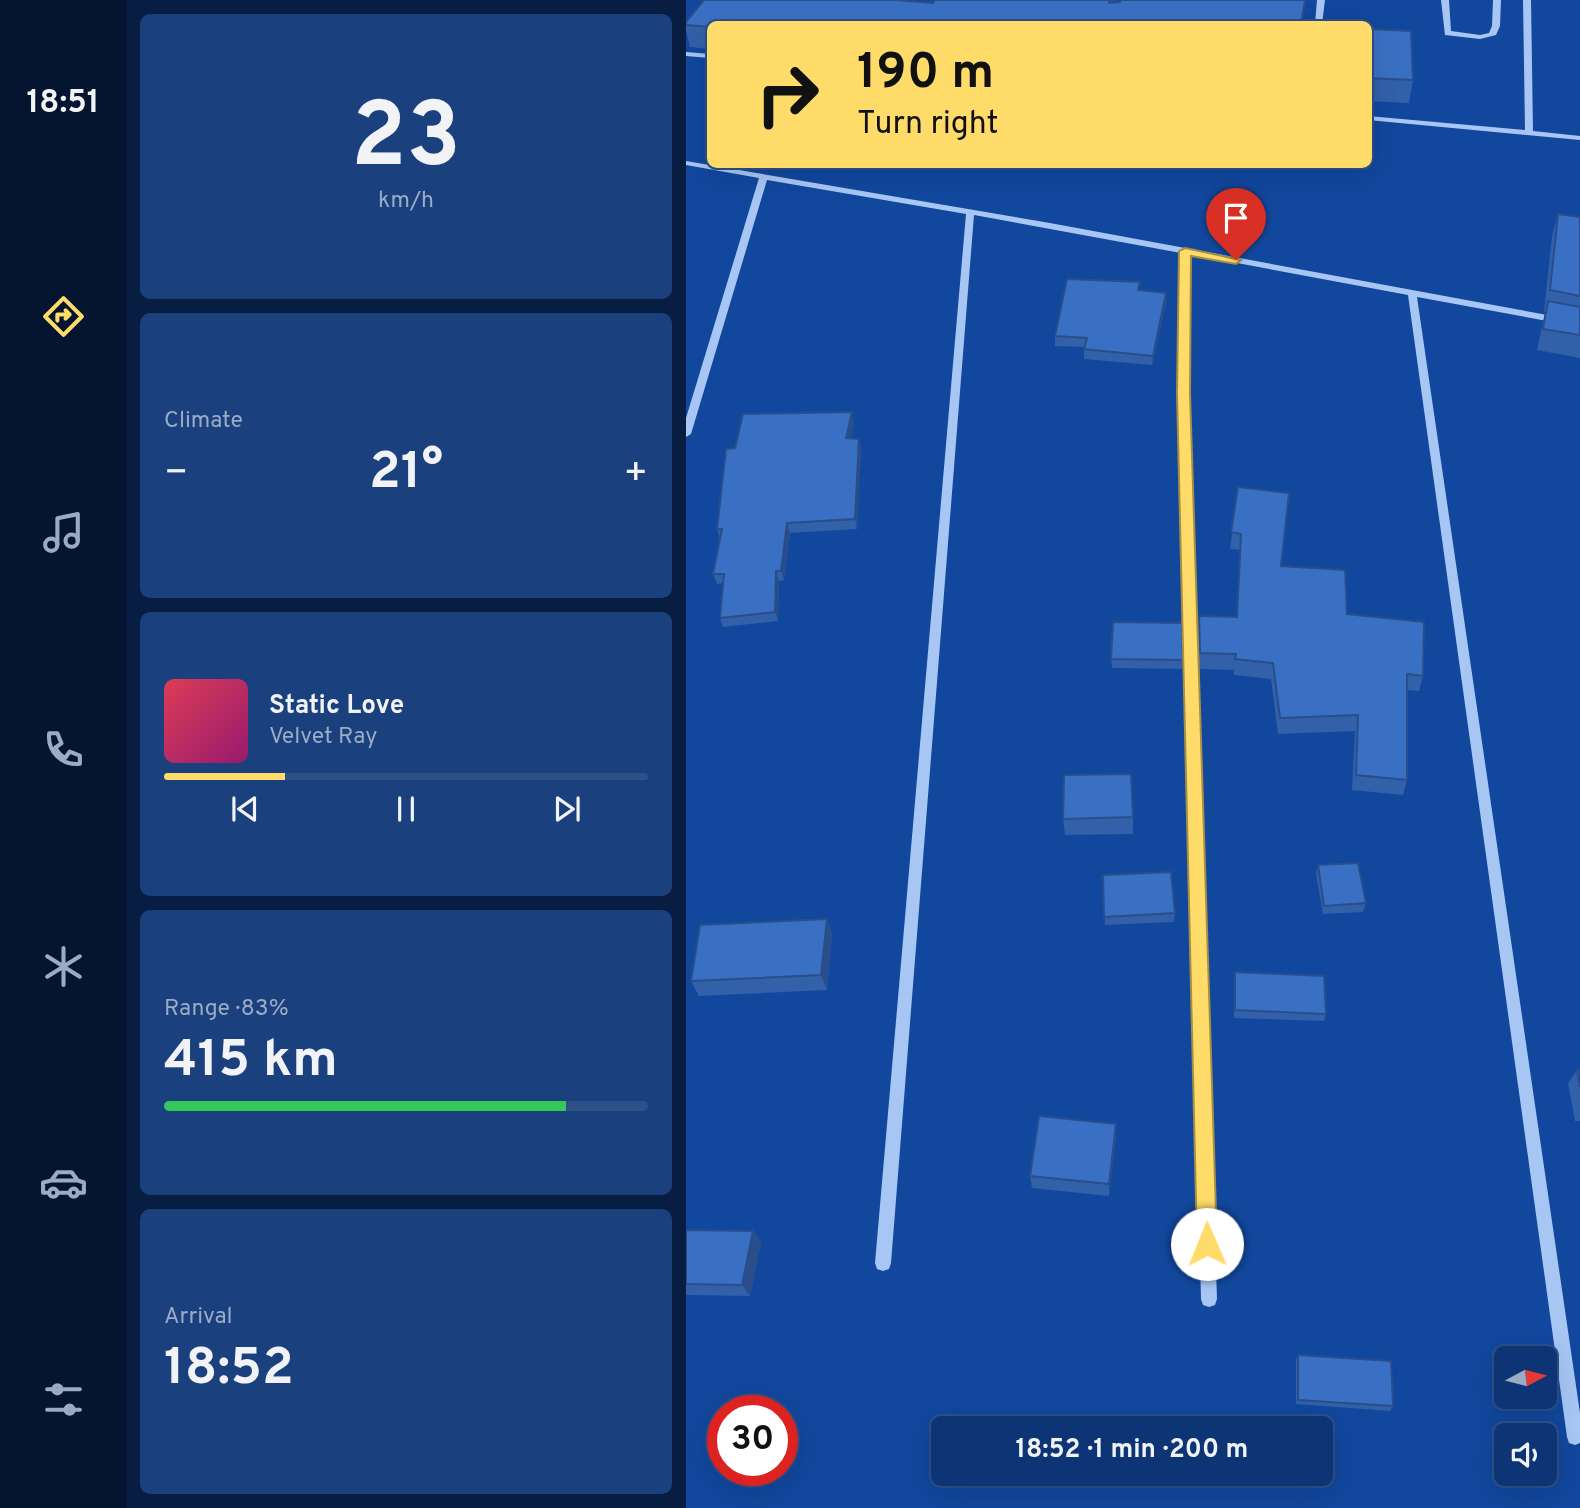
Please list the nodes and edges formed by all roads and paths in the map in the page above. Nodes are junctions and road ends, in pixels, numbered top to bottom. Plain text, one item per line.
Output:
1 (1321, 0) edge
2 (1445, 0) edge
3 (1497, 0) edge
4 (1527, 0) edge
5 (1319, 21) edge
6 (686, 54) edge
7 (707, 56) edge
8 (1372, 118) edge
9 (1529, 134) junction
10 (1580, 138) edge
11 (686, 163) edge
12 (707, 167) edge
13 (714, 168) edge
14 (764, 177) junction
15 (970, 212) junction
16 (1185, 251) junction
17 (1412, 293) junction
18 (1580, 324) edge
19 (686, 434) edge
20 (883, 1263) dead end
21 (1209, 1299) dead end
22 (1575, 1437) dead end

1 - 5 street
2 - 3 street
4 - 9 street
6 - 7 street
8 - 9 street
9 - 10 street
11 - 12 street
13 - 14 street
14 - 15 street
14 - 19 street
15 - 16 street
15 - 20 street
16 - 17 street
16 - 21 street
17 - 18 street
17 - 22 street

